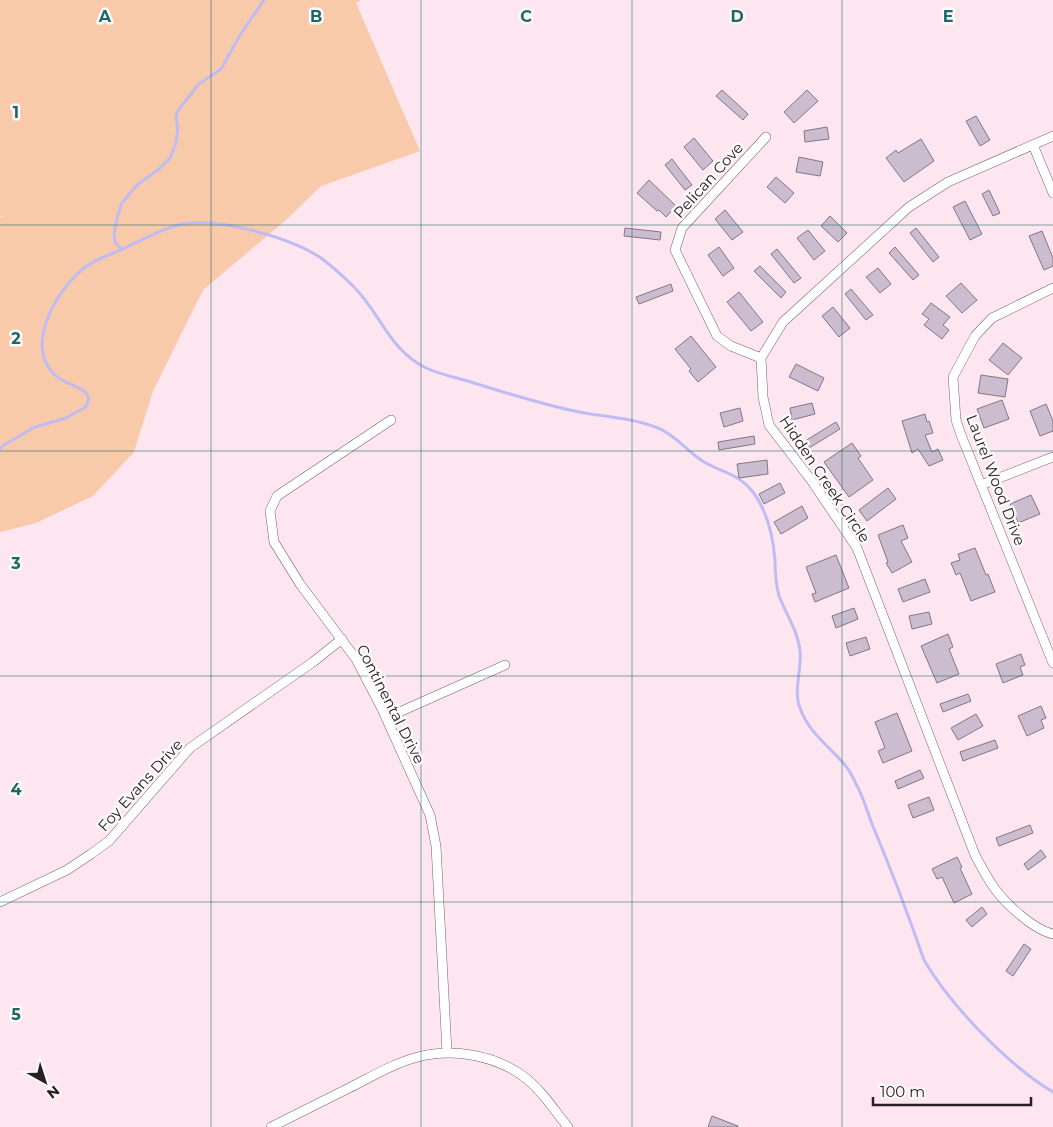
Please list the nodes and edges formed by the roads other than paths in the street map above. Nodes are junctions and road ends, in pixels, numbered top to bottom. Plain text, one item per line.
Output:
1 (1053, 136) edge
2 (766, 137) dead end
3 (1033, 145) junction
4 (1053, 193) edge
5 (1053, 288) edge
6 (761, 358) junction
7 (391, 420) dead end
8 (1053, 457) edge
9 (981, 485) junction
10 (342, 639) junction
11 (1053, 663) edge
12 (505, 665) dead end
13 (386, 718) junction
14 (0, 902) edge
15 (1053, 934) edge
16 (447, 1052) junction
17 (271, 1127) edge
18 (568, 1127) edge

1 - 3 street
2 - 6 street, Pelican Cove
3 - 4 street
3 - 6 street
5 - 9 street, Laurel Wood Drive
6 - 15 street, Hidden Creek Circle
7 - 10 street, Continental Drive
8 - 9 street
9 - 11 street, Laurel Wood Drive
10 - 13 street, Continental Drive
10 - 14 street, Foy Evans Drive
12 - 13 street
13 - 16 street, Continental Drive
16 - 17 street
16 - 18 street

